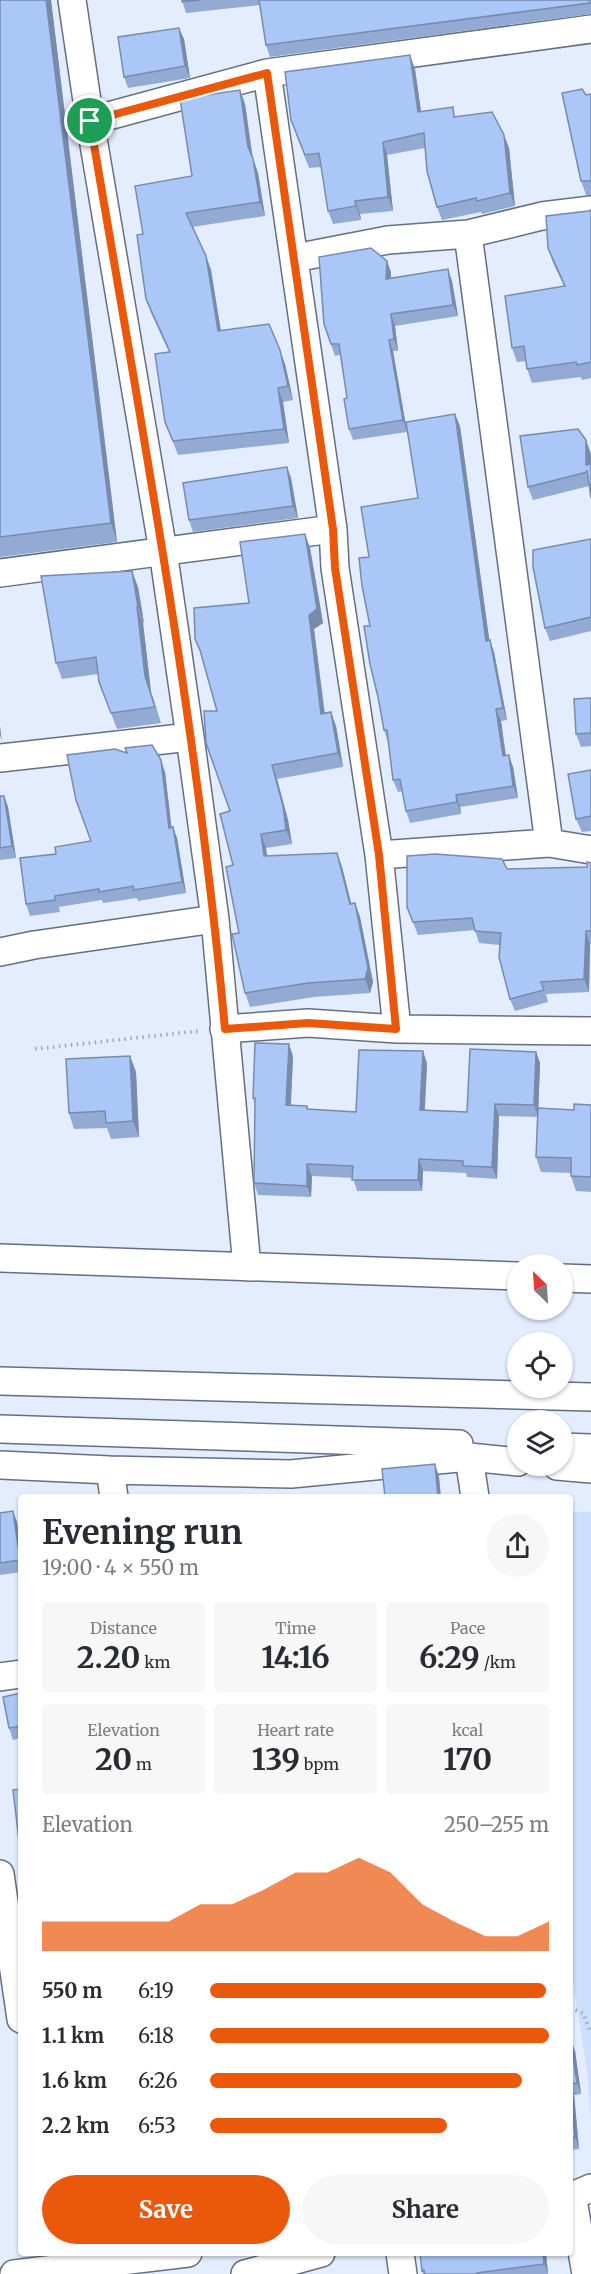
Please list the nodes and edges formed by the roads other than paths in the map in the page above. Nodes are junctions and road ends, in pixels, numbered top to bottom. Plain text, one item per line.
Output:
1 (72, 0) edge
2 (591, 29) edge
3 (267, 73) junction
4 (90, 121) junction
5 (591, 210) edge
6 (468, 234) junction
7 (295, 258) junction
8 (333, 529) junction
9 (163, 551) junction
10 (0, 573) edge
11 (190, 737) junction
12 (0, 758) edge
13 (549, 843) junction
14 (591, 850) edge
15 (379, 855) junction
16 (215, 919) junction
17 (0, 952) edge
18 (225, 1029) junction
19 (396, 1029) junction
20 (591, 1030) edge
21 (0, 1258) edge
22 (247, 1267) junction
23 (507, 1276) edge
24 (573, 1278) edge
25 (591, 1279) edge
26 (0, 1381) edge
27 (591, 1397) edge
28 (0, 1429) edge
29 (507, 1446) edge
30 (573, 1447) edge
31 (591, 1448) edge
32 (469, 1457) junction
33 (507, 1461) edge
34 (0, 1466) edge
35 (573, 1467) edge
36 (591, 1469) edge
37 (110, 1470) junction
38 (293, 1486) edge
39 (114, 1494) edge
40 (475, 1494) edge
41 (18, 1674) edge
42 (0, 1677) edge
43 (0, 1874) edge
44 (18, 1998) edge
45 (579, 2200) edge
46 (138, 2256) edge
47 (310, 2256) edge
48 (400, 2256) edge
49 (56, 2261) edge
50 (14, 2274) edge
51 (244, 2274) edge
52 (403, 2274) edge
53 (586, 2274) edge

1 - 4 street
2 - 3 street
3 - 4 street
3 - 7 street
4 - 9 street
5 - 6 street
6 - 7 street
6 - 13 street
7 - 8 street
8 - 9 street
8 - 15 street
9 - 10 street
9 - 11 street
11 - 12 street
11 - 16 street
13 - 14 street
13 - 15 street
15 - 19 street
16 - 17 street
16 - 18 street
18 - 19 street
18 - 22 street
19 - 20 street
21 - 22 street
22 - 23 street
24 - 25 street
26 - 27 street
28 - 29 street
30 - 31 street
32 - 33 street
32 - 38 street
32 - 40 street
34 - 37 street
35 - 36 street
37 - 38 street
37 - 39 street
41 - 42 street
43 - 44 street
45 - 53 street
46 - 49 street
47 - 51 street
48 - 52 street
49 - 50 street

